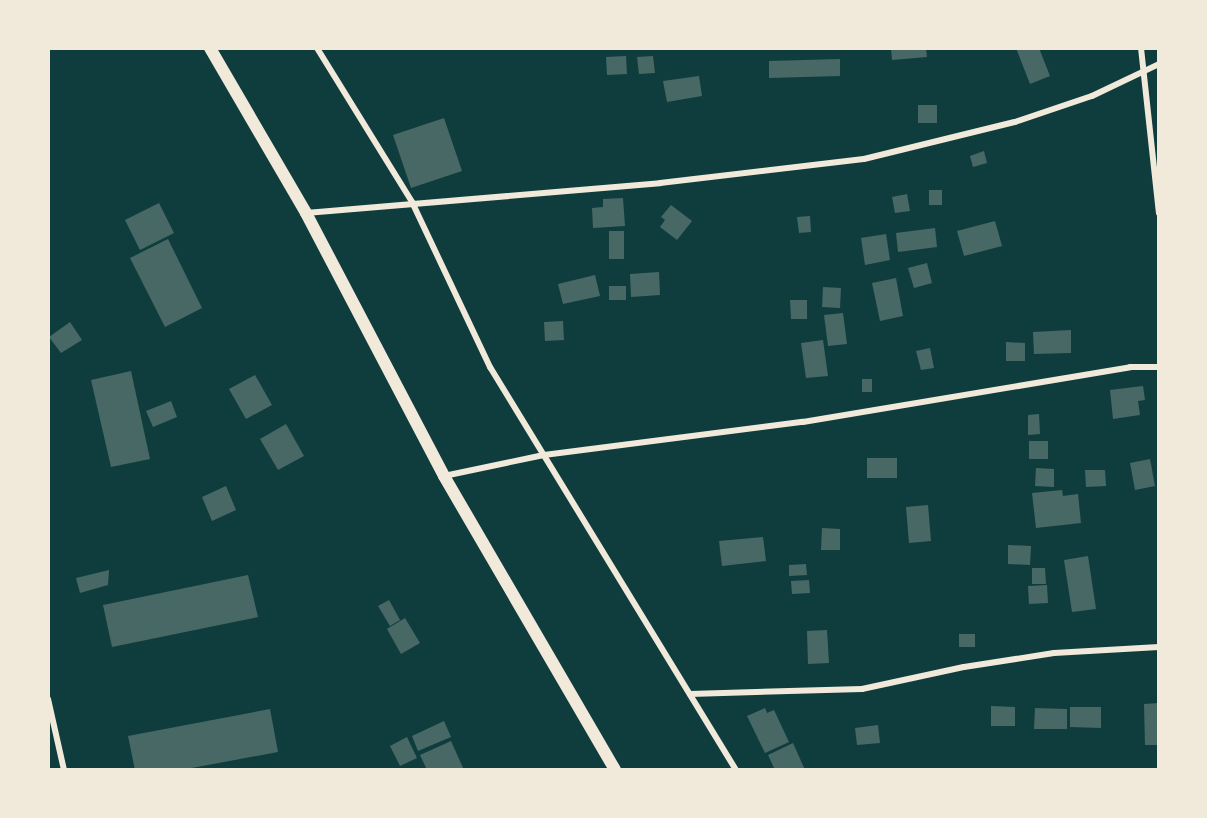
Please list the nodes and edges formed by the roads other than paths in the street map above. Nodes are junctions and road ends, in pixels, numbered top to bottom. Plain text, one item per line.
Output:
1 (210, 48) edge
2 (317, 48) edge
3 (1141, 48) edge
4 (1159, 64) edge
5 (1143, 71) junction
6 (412, 202) junction
7 (306, 213) junction
8 (1159, 213) edge
9 (1159, 367) edge
10 (544, 455) junction
11 (444, 476) junction
12 (1159, 647) edge
13 (690, 694) junction
14 (48, 699) edge
15 (64, 770) edge
16 (615, 770) edge
17 (736, 770) edge

1 - 7 main road
2 - 6 street
3 - 5 street
4 - 5 street
5 - 6 street
5 - 8 street
6 - 7 street
6 - 10 street
7 - 11 main road
9 - 10 street
10 - 11 street
10 - 13 street
11 - 16 main road
12 - 13 street
13 - 17 street
14 - 15 street

